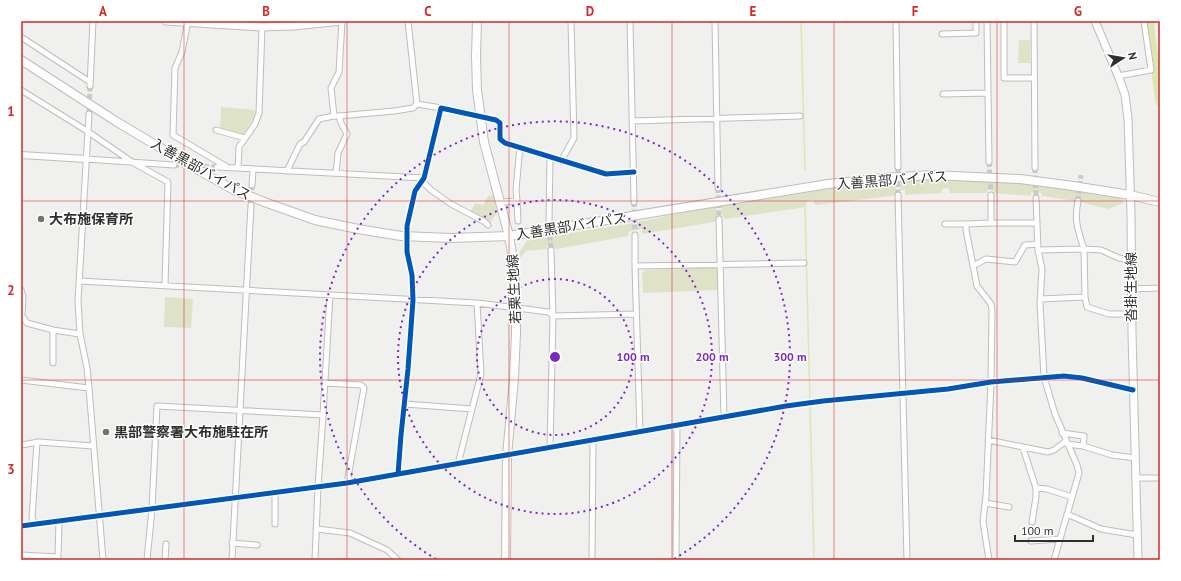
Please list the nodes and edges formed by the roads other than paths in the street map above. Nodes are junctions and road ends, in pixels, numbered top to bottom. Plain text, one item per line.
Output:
1 (93, 21) edge
2 (166, 21) edge
3 (342, 21) edge
4 (408, 21) edge
5 (477, 21) edge
6 (571, 21) edge
7 (630, 21) edge
8 (715, 21) edge
9 (896, 21) edge
10 (976, 21) edge
11 (987, 21) edge
12 (1004, 21) edge
13 (1034, 21) edge
14 (1095, 21) edge
15 (1144, 21) edge
16 (188, 22) edge
17 (313, 22) edge
18 (234, 23) edge
19 (263, 25) edge
20 (942, 34) dead end
21 (21, 37) edge
22 (21, 60) edge
23 (1118, 76) junction
24 (1034, 78) junction
25 (21, 90) edge
26 (988, 93) junction
27 (943, 94) dead end
28 (417, 104) junction
29 (441, 108) junction
30 (89, 114) tunnel mouth
31 (337, 116) junction
32 (480, 116) junction
33 (800, 116) dead end
34 (717, 119) junction
35 (632, 121) junction
36 (88, 130) junction
37 (216, 130) dead end
38 (245, 138) junction
39 (520, 147) junction
40 (21, 155) edge
41 (550, 157) junction
42 (86, 159) junction
43 (561, 160) junction
44 (132, 162) junction
45 (989, 162) tunnel mouth
46 (174, 164) tunnel mouth
47 (217, 167) tunnel mouth
48 (898, 167) tunnel mouth
49 (229, 168) junction
50 (238, 168) junction
51 (1035, 168) tunnel mouth
52 (253, 169) junction
53 (288, 171) junction
54 (634, 172) junction
55 (336, 173) junction
56 (423, 179) junction
57 (252, 185) tunnel mouth
58 (718, 188) tunnel mouth
59 (898, 195) tunnel mouth
60 (991, 195) tunnel mouth
61 (1130, 195) junction
62 (1036, 198) tunnel mouth
63 (517, 201) junction
64 (1078, 201) tunnel mouth
65 (1158, 201) edge
66 (501, 202) junction
67 (634, 202) tunnel mouth
68 (250, 205) tunnel mouth
69 (719, 219) tunnel mouth
70 (518, 220) dead end
71 (549, 223) tunnel mouth
72 (991, 223) junction
73 (1037, 223) junction
74 (488, 224) dead end
75 (945, 224) dead end
76 (966, 224) junction
77 (407, 226) tunnel mouth
78 (635, 235) tunnel mouth
79 (509, 236) junction
80 (1038, 247) junction
81 (1084, 249) junction
82 (551, 250) tunnel mouth
83 (407, 252) tunnel mouth
84 (1131, 260) junction
85 (804, 263) dead end
86 (720, 264) junction
87 (635, 266) junction
88 (973, 266) junction
89 (79, 281) junction
90 (165, 285) junction
91 (1160, 288) edge
92 (1131, 289) junction
93 (21, 290) edge
94 (246, 290) junction
95 (330, 295) junction
96 (1085, 297) junction
97 (1040, 299) junction
98 (413, 300) junction
99 (477, 303) junction
100 (516, 308) junction
101 (636, 314) junction
102 (1132, 314) junction
103 (553, 316) junction
104 (52, 330) junction
105 (80, 334) junction
106 (52, 363) dead end
107 (1044, 378) junction
108 (21, 380) edge
109 (991, 382) junction
110 (325, 383) junction
111 (89, 388) junction
112 (1133, 390) junction
113 (903, 392) junction
114 (405, 404) junction
115 (472, 409) junction
116 (240, 410) junction
117 (323, 415) junction
118 (724, 418) junction
119 (677, 425) junction
120 (640, 432) junction
121 (1062, 433) junction
122 (988, 440) junction
123 (593, 441) junction
124 (37, 442) junction
125 (1067, 443) junction
126 (21, 445) edge
127 (93, 446) junction
128 (1083, 446) junction
129 (550, 448) junction
130 (1023, 448) junction
131 (507, 456) junction
132 (1135, 458) junction
133 (458, 464) junction
134 (398, 474) junction
135 (1135, 478) junction
136 (1160, 478) edge
137 (347, 483) junction
138 (318, 487) junction
139 (1036, 488) junction
140 (275, 493) junction
141 (1072, 497) junction
142 (235, 498) junction
143 (985, 503) junction
144 (1009, 507) dead end
145 (152, 509) junction
146 (1067, 514) junction
147 (99, 516) junction
148 (59, 521) junction
149 (1032, 522) dead end
150 (35, 524) junction
151 (276, 524) dead end
152 (21, 526) edge
153 (317, 529) junction
154 (1137, 535) junction
155 (1060, 539) junction
156 (1031, 541) dead end
157 (232, 543) junction
158 (166, 544) dead end
159 (257, 545) dead end
160 (21, 555) edge
161 (58, 558) edge
162 (103, 560) edge
163 (147, 560) edge
164 (165, 560) edge
165 (232, 560) edge
166 (315, 560) edge
167 (398, 560) edge
168 (506, 560) edge
169 (592, 560) edge
170 (676, 560) edge
171 (907, 560) edge
172 (989, 560) edge
173 (1054, 560) edge
174 (1138, 560) edge

1 - 21 street
2 - 16 main road
3 - 17 main road
3 - 31 street
4 - 28 street
5 - 32 main road, 若栗生地線
6 - 43 street
7 - 35 street
8 - 34 street
9 - 48 street
10 - 20 street
11 - 26 street
12 - 24 street
13 - 24 street
14 - 23 main road, 沓掛生地線
15 - 23 street
16 - 18 main road
16 - 49 street
17 - 19 main road
18 - 19 main road
19 - 38 street
22 - 79 main road, 入善黒部バイパス
23 - 61 main road, 沓掛生地線
24 - 51 street
25 - 36 street
26 - 27 street
26 - 45 street
28 - 29 street
28 - 31 street
29 - 32 street
29 - 56 street
30 - 36 street
31 - 53 street
31 - 55 street
32 - 39 street
32 - 66 main road, 若栗生地線
33 - 34 street
34 - 35 street
34 - 58 street
35 - 54 street
36 - 42 street
36 - 44 street
37 - 38 street
38 - 50 street
39 - 41 street
39 - 63 street
40 - 42 street
41 - 43 street
41 - 71 street
42 - 44 street
42 - 89 street
43 - 54 street
44 - 46 street
44 - 90 street
47 - 49 street
49 - 50 street
50 - 52 street
52 - 53 street
52 - 57 street
53 - 55 street
54 - 67 street
55 - 56 street
56 - 74 street
56 - 77 street
59 - 113 street
60 - 72 street
61 - 65 main road, 入善黒部バイパス
61 - 79 main road, 入善黒部バイパス
61 - 84 main road, 沓掛生地線
62 - 73 street
63 - 66 street
63 - 70 street
64 - 81 street
66 - 79 main road, 若栗生地線
68 - 94 street
69 - 86 street
72 - 73 street
72 - 76 street
73 - 80 street
75 - 76 street
76 - 88 street
78 - 87 street
79 - 100 main road, 若栗生地線
80 - 81 street
80 - 88 street
80 - 97 street
81 - 84 street
81 - 96 street
82 - 103 street
83 - 98 street
84 - 92 main road, 沓掛生地線
85 - 86 street
86 - 87 street
86 - 118 street
87 - 101 street
88 - 109 street
89 - 90 street
89 - 105 street
90 - 94 street
91 - 92 street
92 - 102 main road, 沓掛生地線
93 - 104 street
94 - 95 street
94 - 116 street
95 - 98 street
95 - 110 street
96 - 97 street
96 - 102 street
97 - 107 street
98 - 99 street
98 - 114 street
99 - 100 street
99 - 115 street
100 - 103 street
100 - 131 main road, 若栗生地線
101 - 103 street
101 - 120 street
102 - 112 main road, 沓掛生地線
103 - 129 street
104 - 105 street
104 - 106 street
105 - 111 street
107 - 109 street
107 - 112 street
107 - 121 street
108 - 111 street
109 - 113 street
109 - 122 street
110 - 117 street
110 - 137 street
111 - 127 street
112 - 132 main road, 沓掛生地線
113 - 118 street
113 - 171 street
114 - 115 street
114 - 134 street
115 - 133 street
116 - 117 street
116 - 142 street
116 - 145 street
117 - 138 street
118 - 119 street
119 - 120 street
119 - 170 street
120 - 123 street
121 - 125 street
121 - 128 street
122 - 130 street
122 - 143 street
123 - 129 street
123 - 169 street
124 - 126 street
124 - 127 street
124 - 150 street
125 - 128 street
125 - 130 street
125 - 141 street
127 - 147 street
128 - 132 street
129 - 131 street
130 - 139 street
131 - 133 street
131 - 168 main road, 若栗生地線
132 - 135 main road, 沓掛生地線
133 - 134 street
134 - 137 street
135 - 136 street
135 - 154 main road, 沓掛生地線
137 - 138 street
138 - 140 street
138 - 153 street
139 - 141 street
139 - 149 street
140 - 142 street
140 - 151 street
141 - 146 street
142 - 145 street
142 - 157 street
143 - 144 street
143 - 172 street
145 - 147 street
145 - 163 street
146 - 154 street
146 - 155 street
147 - 148 street
147 - 162 street
148 - 150 street
148 - 161 street
150 - 152 street
153 - 166 street
153 - 167 street
154 - 174 main road, 沓掛生地線
155 - 156 street
155 - 173 street
157 - 159 street
157 - 165 street
158 - 164 street
160 - 161 street

